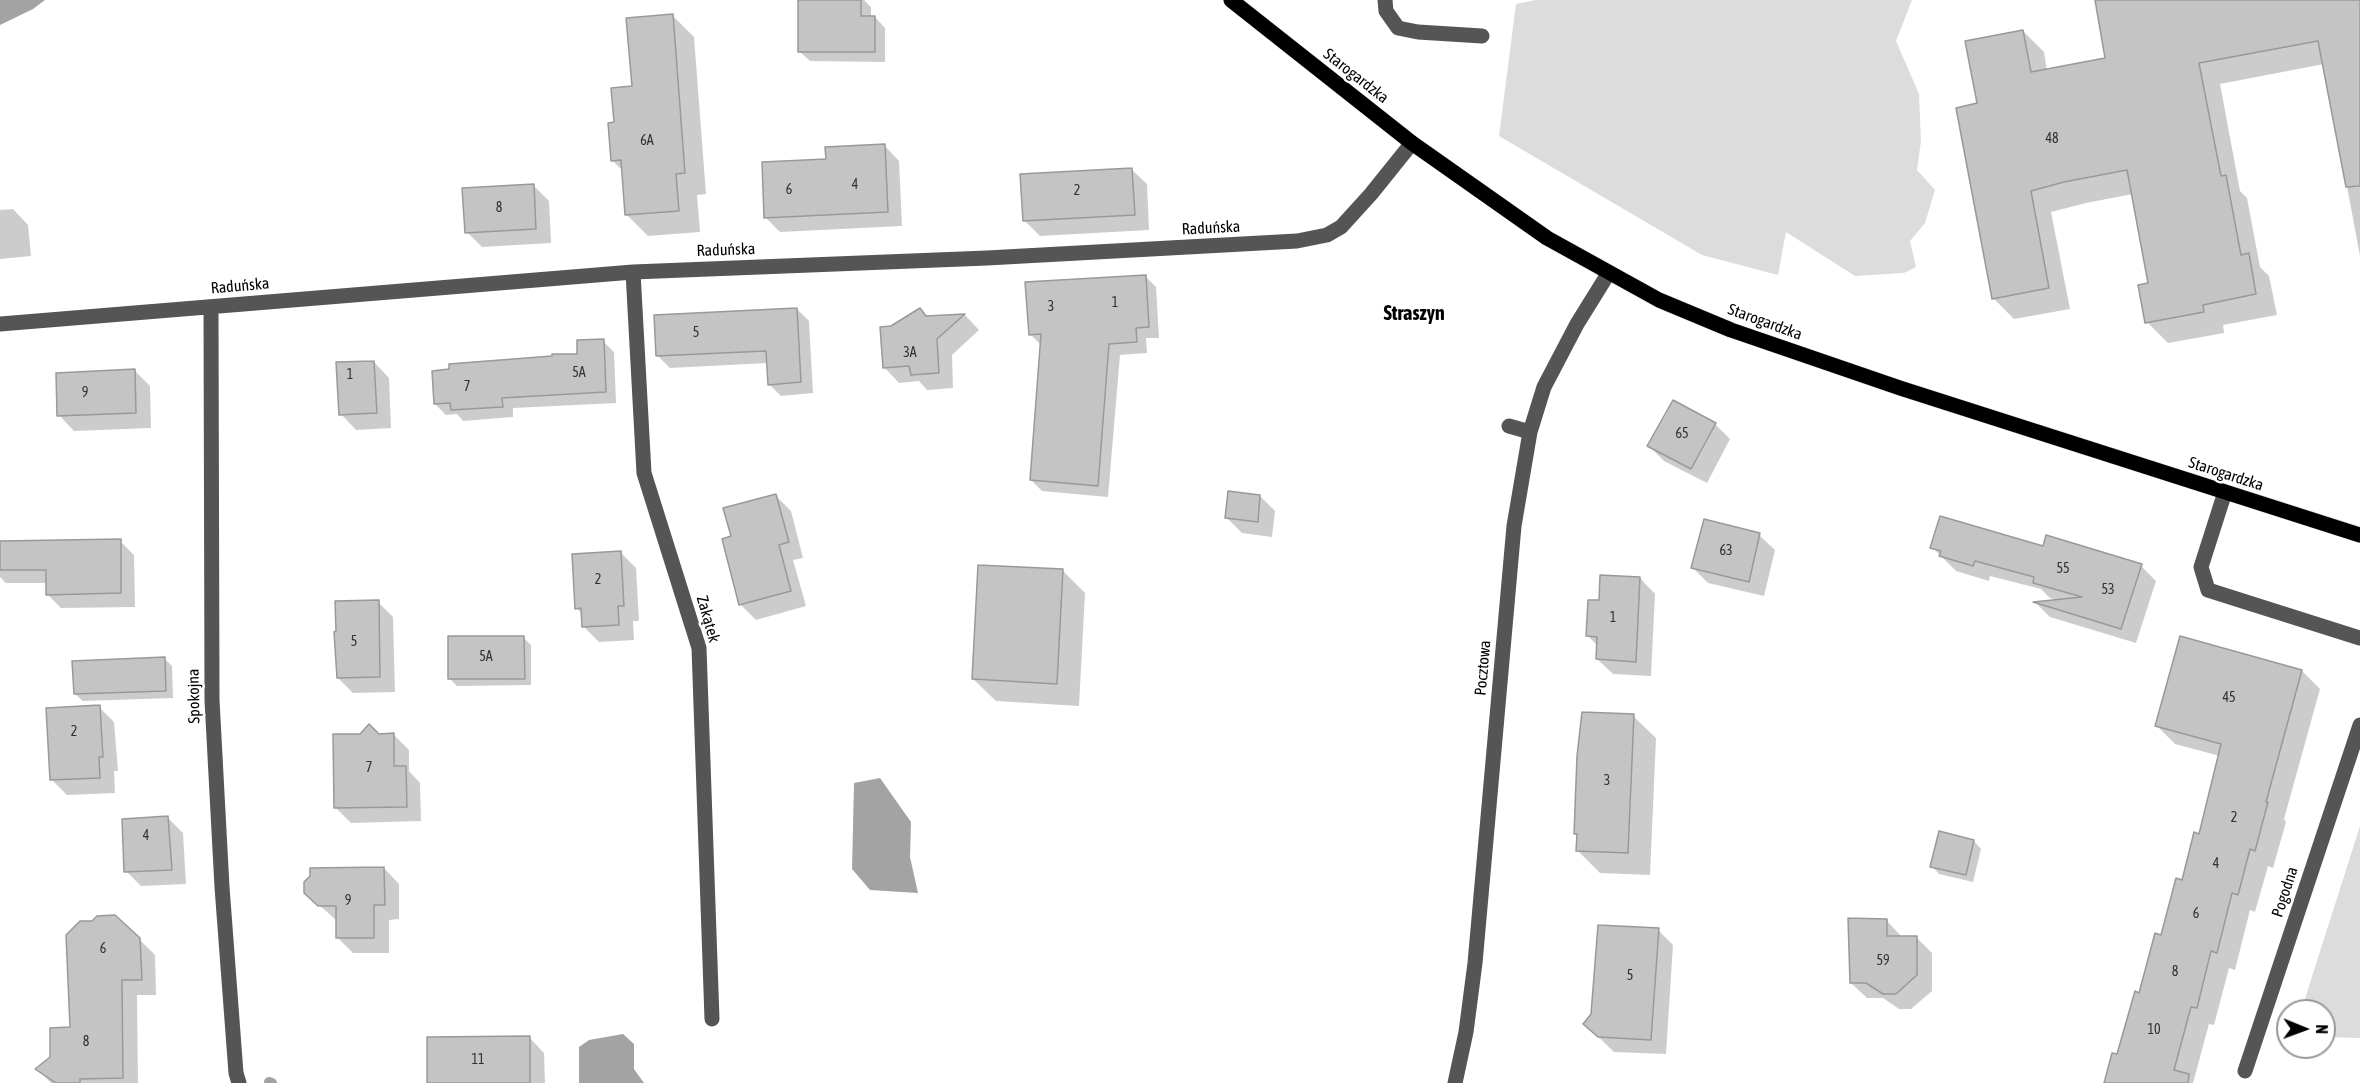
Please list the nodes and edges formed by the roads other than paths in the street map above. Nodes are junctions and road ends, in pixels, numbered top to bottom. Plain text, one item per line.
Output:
1 (1230, 0) edge
2 (1385, 0) edge
3 (1482, 36) dead end
4 (1412, 143) junction
5 (633, 272) junction
6 (1608, 274) junction
7 (211, 307) junction
8 (0, 324) edge
9 (1509, 426) dead end
10 (1530, 432) junction
11 (2225, 492) junction
12 (2360, 535) edge
13 (2360, 638) edge
14 (2360, 725) edge
15 (712, 1019) dead end
16 (2245, 1071) dead end
17 (239, 1083) edge
18 (1455, 1083) edge

1 - 4 main road, Starogardzka
2 - 3 street
4 - 5 street, Raduńska
4 - 6 main road, Starogardzka
5 - 7 street, Raduńska
5 - 15 street, Zakątek
6 - 10 street, Pocztowa
6 - 11 main road, Starogardzka
7 - 8 street, Raduńska
7 - 17 street, Spokojna
9 - 10 street
10 - 18 street, Pocztowa
11 - 12 main road, Starogardzka
11 - 13 street
14 - 16 street, Pogodna

